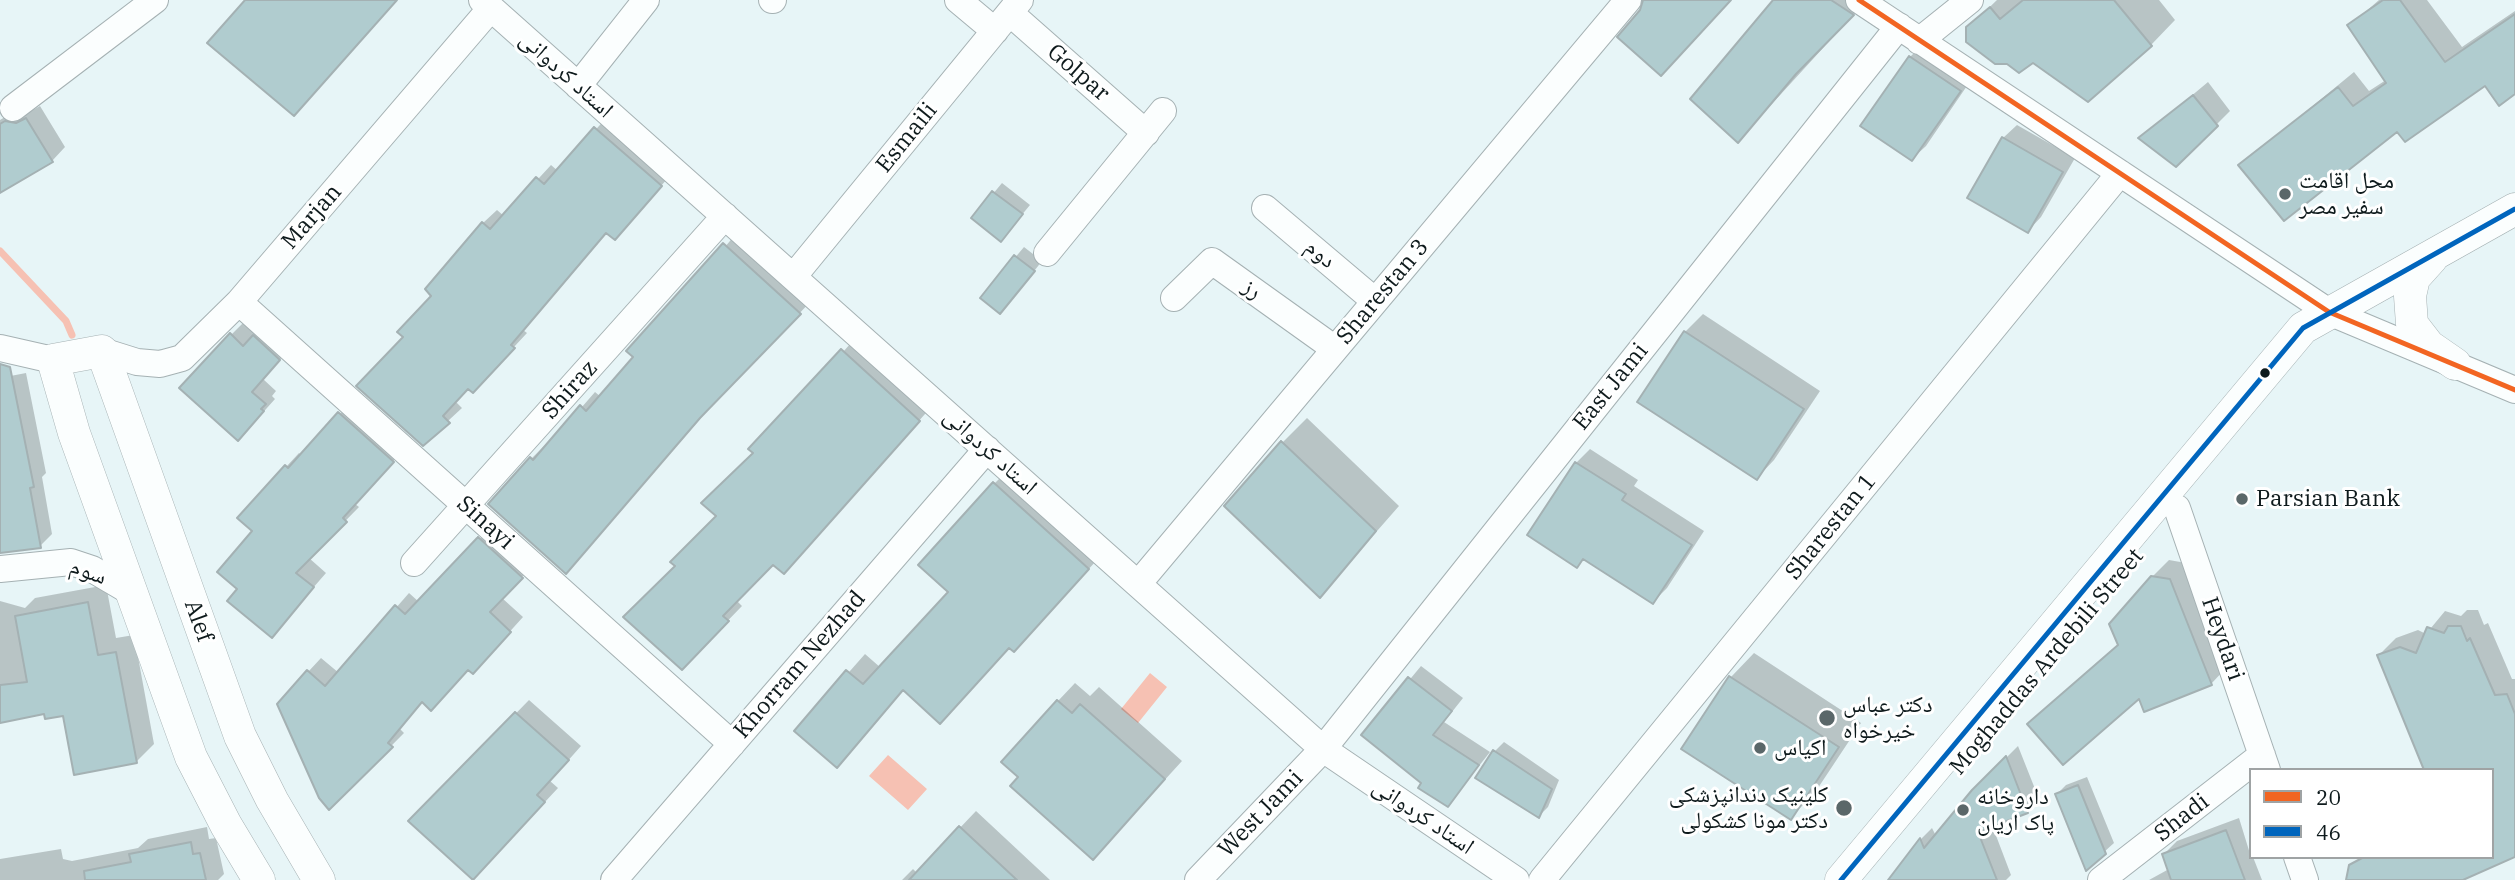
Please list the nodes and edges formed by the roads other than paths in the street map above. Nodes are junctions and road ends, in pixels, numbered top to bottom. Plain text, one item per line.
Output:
1 (155, 0) edge
2 (646, 0) edge
3 (958, 0) edge
4 (1628, 0) edge
5 (1859, 0) edge
6 (1970, 0) edge
7 (487, 4) edge
8 (1008, 15) edge
9 (1909, 34) junction
10 (578, 86) junction
11 (13, 108) dead end
12 (1163, 111) dead end
13 (1146, 133) junction
14 (2120, 173) junction
15 (1265, 208) dead end
16 (2515, 209) edge
17 (725, 216) junction
18 (2438, 252) junction
19 (1047, 253) dead end
20 (793, 277) junction
21 (1174, 299) dead end
22 (1375, 301) junction
23 (239, 302) junction
24 (2329, 312) junction
25 (0, 348) edge
26 (1335, 349) junction
27 (102, 351) junction
28 (53, 360) junction
29 (2455, 365) junction
30 (2515, 390) edge
31 (987, 449) junction
32 (2170, 500) junction
33 (466, 506) junction
34 (414, 563) dead end
35 (0, 569) edge
36 (1138, 584) junction
37 (131, 592) junction
38 (732, 744) junction
39 (1323, 749) junction
40 (2265, 763) edge
41 (2249, 774) edge
42 (2298, 859) edge
43 (259, 880) edge
44 (319, 880) edge
45 (614, 880) edge
46 (1198, 880) edge
47 (1516, 880) edge
48 (1542, 880) edge
49 (1841, 880) edge
50 (1865, 880) edge
51 (2101, 880) edge
52 (2305, 880) edge

1 - 11 street
2 - 10 street
3 - 8 street, Golpar
4 - 22 street, Sharestan 3
5 - 9 street
6 - 9 street, East Jami
7 - 10 street, استاد کردوانی
7 - 23 street, Marjan
8 - 13 street, Golpar
8 - 20 street, Esmaili
9 - 14 street
9 - 39 street, East Jami
10 - 17 street, استاد کردوانی
12 - 13 street
13 - 19 street
14 - 24 street
14 - 48 street, Sharestan 1
15 - 22 street, دوم
16 - 18 main road, Moghaddas Ardebili Street
17 - 20 street, استاد کردوانی
17 - 33 street, Shiraz
18 - 24 main road, Moghaddas Ardebili Street
18 - 29 main road
20 - 31 street, استاد کردوانی
21 - 26 street, رز
22 - 26 street, Sharestan 3
23 - 27 street, Marjan
23 - 33 street, Sinayi
24 - 29 street
24 - 32 main road, Moghaddas Ardebili Street
25 - 28 street
26 - 36 street, Sharestan 3
27 - 28 main road
27 - 44 main road, Alef
28 - 37 main road
29 - 30 street
31 - 36 street, استاد کردوانی
31 - 38 street, Khorram Nezhad
32 - 40 street, Heydari
32 - 49 main road, Moghaddas Ardebili Street
32 - 50 main road, Moghaddas Ardebili Street
33 - 34 street, Shiraz
33 - 38 street, Sinayi
35 - 37 street, سوم
36 - 39 street, استاد کردوانی
37 - 43 main road
38 - 45 street, Khorram Nezhad
39 - 46 street, West Jami
39 - 47 street, استاد کردوانی
41 - 51 street, Shadi
42 - 52 street

